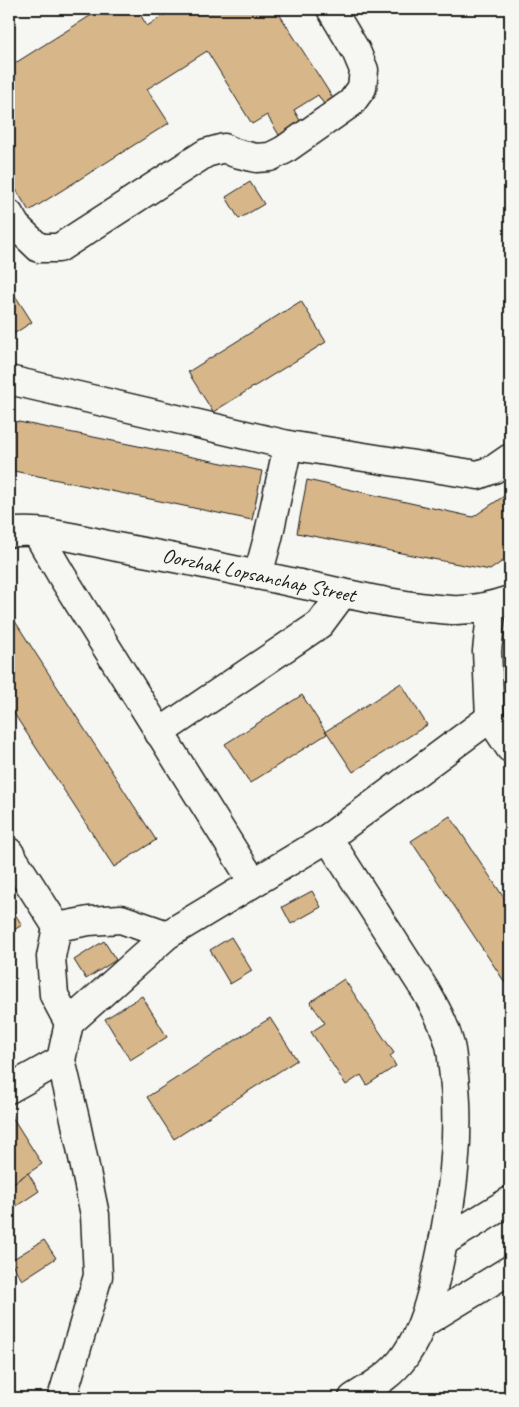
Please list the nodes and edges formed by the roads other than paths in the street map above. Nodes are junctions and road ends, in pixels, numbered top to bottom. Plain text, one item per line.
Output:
1 (331, 9) edge
2 (9, 214) edge
3 (9, 380) edge
4 (288, 445) junction
5 (510, 458) edge
6 (37, 532) junction
7 (9, 533) edge
8 (258, 575) junction
9 (343, 593) junction
10 (501, 603) edge
11 (490, 718) junction
12 (159, 733) junction
13 (510, 748) edge
14 (328, 838) junction
15 (9, 852) edge
16 (253, 882) junction
17 (57, 926) junction
18 (167, 934) junction
19 (69, 1023) junction
20 (61, 1060) junction
21 (9, 1089) edge
22 (510, 1202) edge
23 (444, 1242) junction
24 (510, 1270) edge
25 (423, 1322) junction
26 (363, 1391) edge
27 (62, 1398) edge

1 - 2 street
3 - 4 street
4 - 5 street
4 - 8 street
6 - 7 street, Oorzhak Lopsanchap Street
6 - 8 street, Oorzhak Lopsanchap Street
6 - 12 street
8 - 9 street, Oorzhak Lopsanchap Street
9 - 10 street, Oorzhak Lopsanchap Street
9 - 12 street
10 - 11 street
11 - 13 street
11 - 14 street
12 - 16 street
14 - 16 street
14 - 23 street
15 - 17 street
16 - 18 street
17 - 18 street
17 - 19 street
18 - 19 street
19 - 20 street
20 - 21 street
20 - 27 street
22 - 23 street
23 - 25 street
24 - 25 street
25 - 26 street

